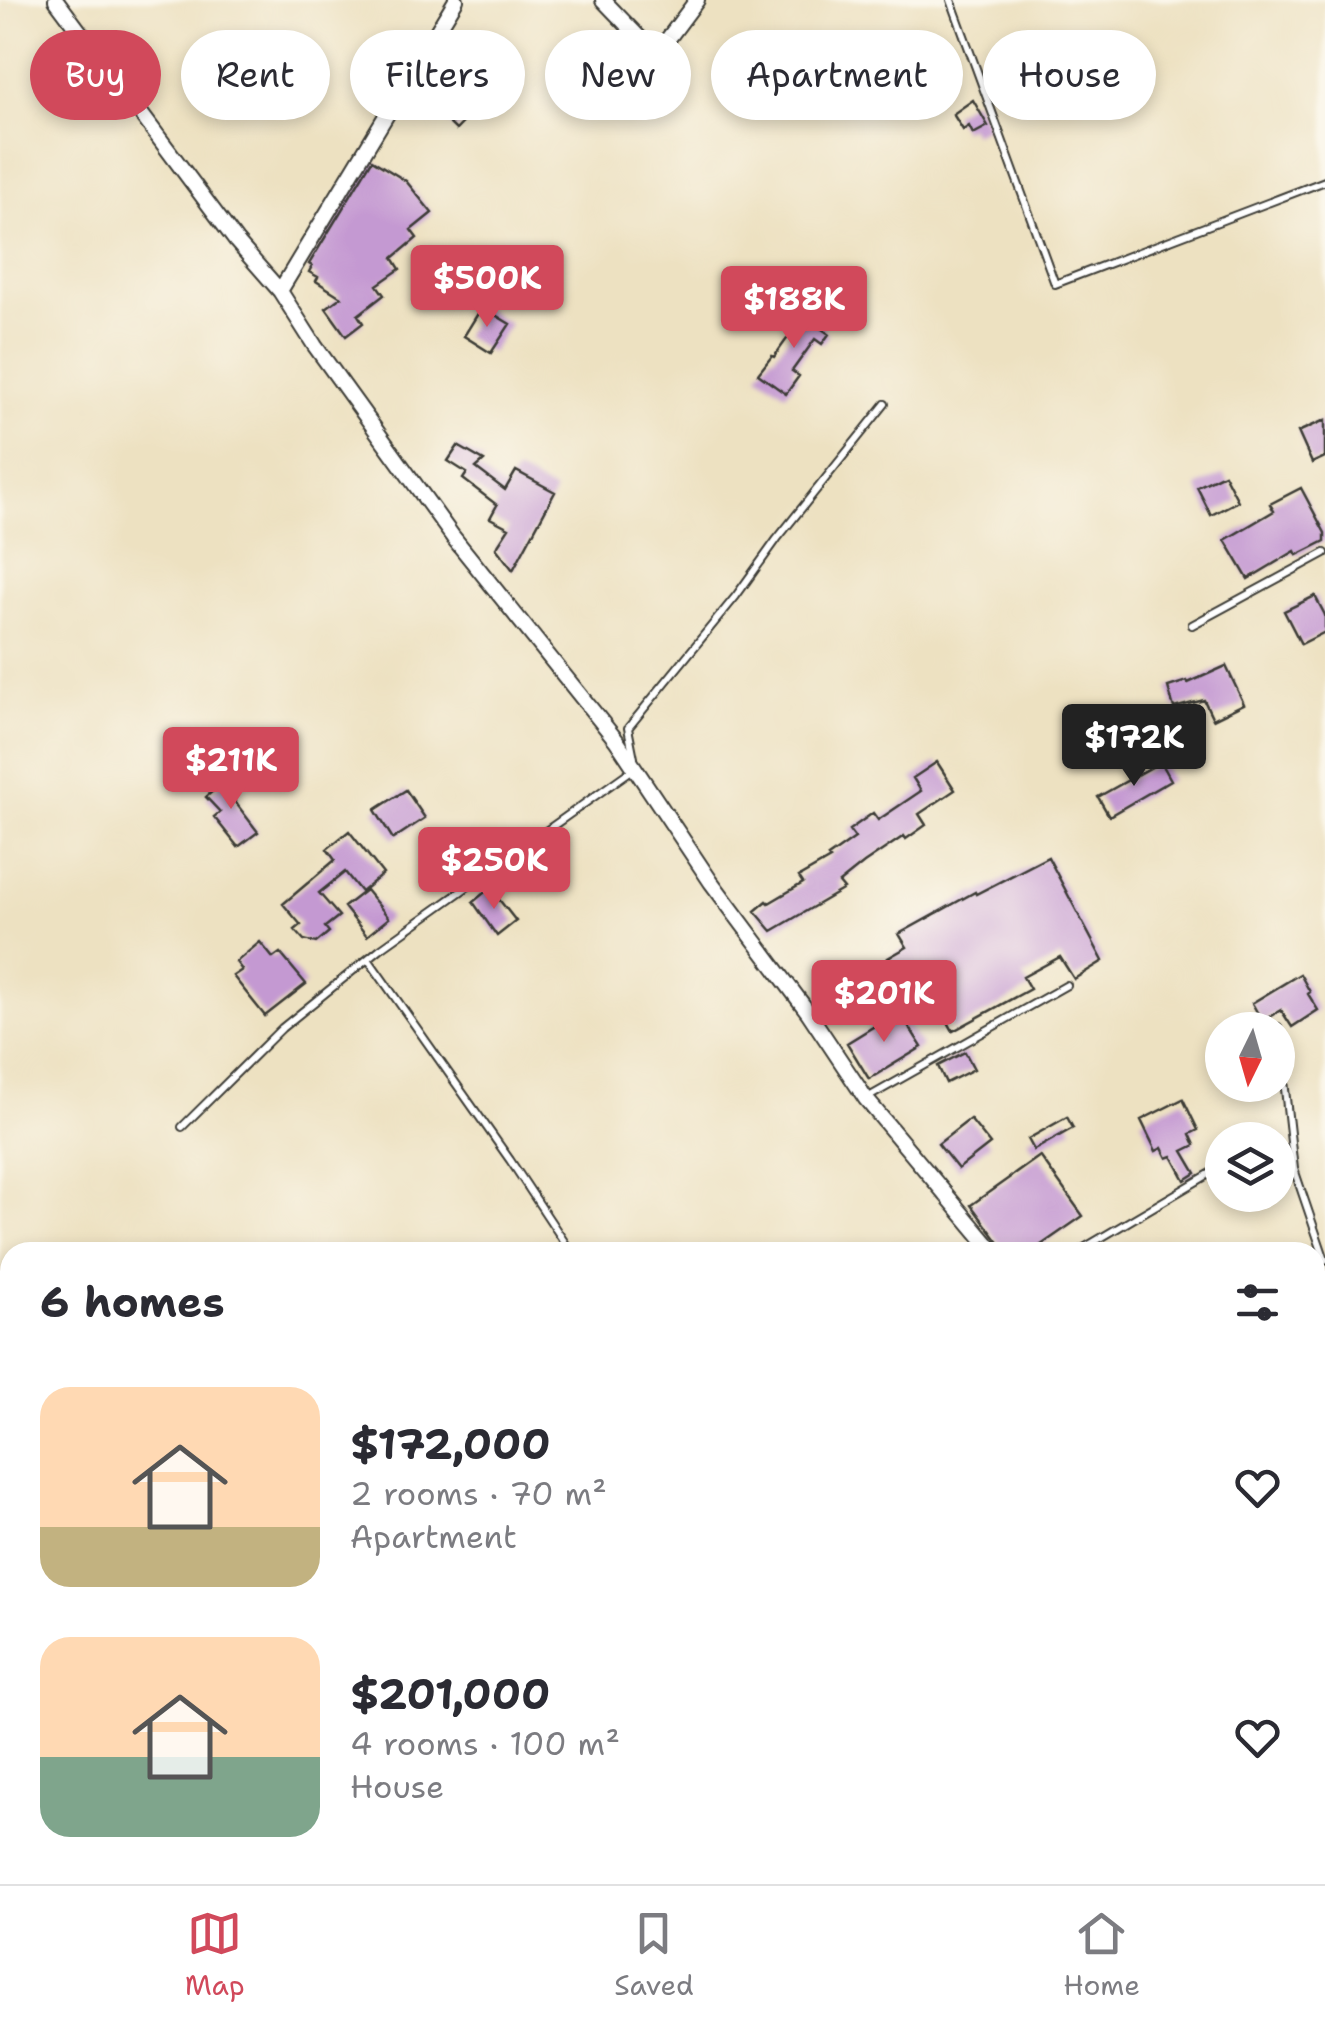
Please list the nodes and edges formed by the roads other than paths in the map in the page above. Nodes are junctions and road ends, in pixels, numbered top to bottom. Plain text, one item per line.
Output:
1 (56, 0) edge
2 (456, 0) edge
3 (603, 0) edge
4 (698, 0) edge
5 (950, 0) edge
6 (1325, 181) edge
7 (280, 290) junction
8 (885, 404) dead end
9 (1325, 554) edge
10 (1192, 625) dead end
11 (636, 767) junction
12 (368, 959) junction
13 (1067, 985) dead end
14 (866, 1099) junction
15 (1287, 1102) edge
16 (182, 1127) dead end
17 (1205, 1177) edge
18 (563, 1242) edge
19 (986, 1242) edge
20 (1095, 1242) edge
21 (1319, 1242) edge

1 - 7 street
2 - 7 street
3 - 4 street
5 - 6 lane
7 - 11 street
8 - 11 lane
9 - 10 lane
11 - 12 lane
11 - 14 street
12 - 16 lane
12 - 18 lane
13 - 14 lane
14 - 19 street
15 - 21 lane
17 - 20 lane

